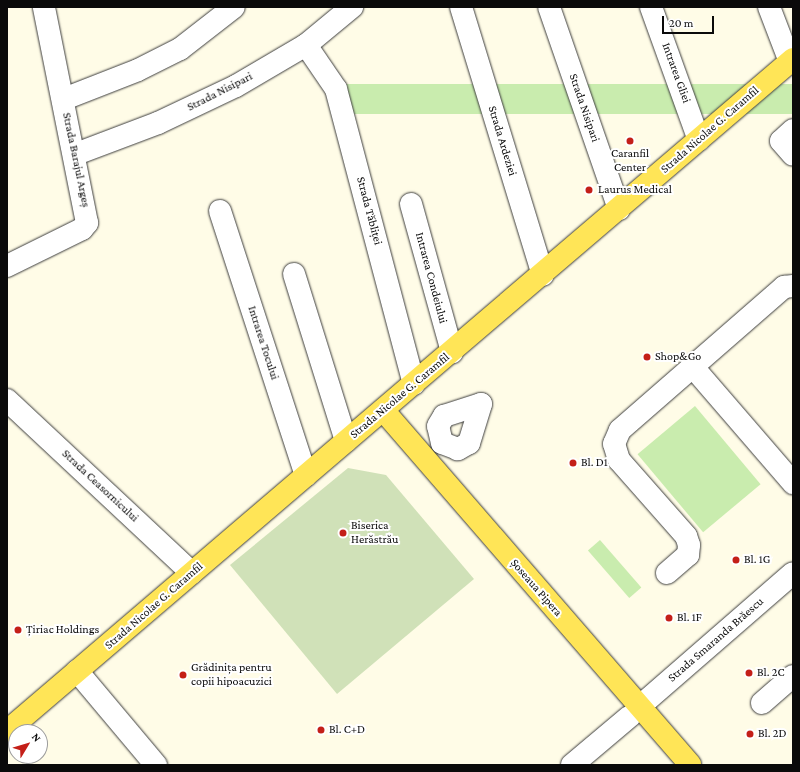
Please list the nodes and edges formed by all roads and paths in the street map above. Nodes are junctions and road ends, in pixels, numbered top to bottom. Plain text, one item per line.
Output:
1 (44, 7) edge
2 (234, 7) edge
3 (352, 7) edge
4 (461, 7) edge
5 (549, 7) edge
6 (651, 7) edge
7 (769, 7) edge
8 (306, 46) junction
9 (791, 60) edge
10 (64, 99) junction
11 (699, 140) junction
12 (76, 154) junction
13 (411, 204) dead end
14 (620, 209) junction
15 (220, 210) dead end
16 (7, 266) edge
17 (294, 274) dead end
18 (543, 275) junction
19 (793, 286) edge
20 (452, 352) junction
21 (692, 366) junction
22 (414, 384) junction
23 (8, 403) edge
24 (377, 415) junction
25 (346, 441) junction
26 (306, 474) junction
27 (793, 483) edge
28 (192, 572) junction
29 (667, 573) dead end
30 (793, 573) edge
31 (77, 671) junction
32 (793, 676) edge
33 (762, 703) dead end
34 (634, 712) junction
35 (7, 731) edge
36 (156, 765) edge
37 (572, 765) edge
38 (671, 765) edge
39 (690, 765) edge

1 - 10 street, Strada Barajul Argeș
2 - 10 street
3 - 8 street, Strada Nisipari
4 - 18 street, Strada Ardeziei
5 - 14 street, Strada Nisipari
6 - 11 street, Intrarea Gliei
7 - 9 street
8 - 12 street, Strada Nisipari
8 - 22 street, Strada Tăbliței
9 - 11 main road, Strada Nicolae G. Caramfil
10 - 12 street, Strada Barajul Argeș
11 - 14 main road, Strada Nicolae G. Caramfil
12 - 16 street, Strada Barajul Argeș
13 - 20 street, Intrarea Condeiului
14 - 18 main road, Strada Nicolae G. Caramfil
15 - 26 street, Intrarea Tocului
17 - 25 street
18 - 20 main road, Strada Nicolae G. Caramfil
19 - 21 street
20 - 22 main road, Strada Nicolae G. Caramfil
21 - 27 street
21 - 29 street
22 - 24 main road, Strada Nicolae G. Caramfil
23 - 28 street, Strada Ceasornicului
24 - 25 main road, Strada Nicolae G. Caramfil
24 - 34 main road, Șoseaua Pipera
25 - 26 main road, Strada Nicolae G. Caramfil
26 - 28 main road, Strada Nicolae G. Caramfil
28 - 31 main road, Strada Nicolae G. Caramfil
30 - 34 street, Strada Smaranda Brăescu
31 - 35 main road, Strada Nicolae G. Caramfil
31 - 36 street
32 - 33 street
34 - 37 street, Strada Smaranda Brăescu
34 - 38 main road, Șoseaua Pipera
34 - 39 main road, Șoseaua Pipera

